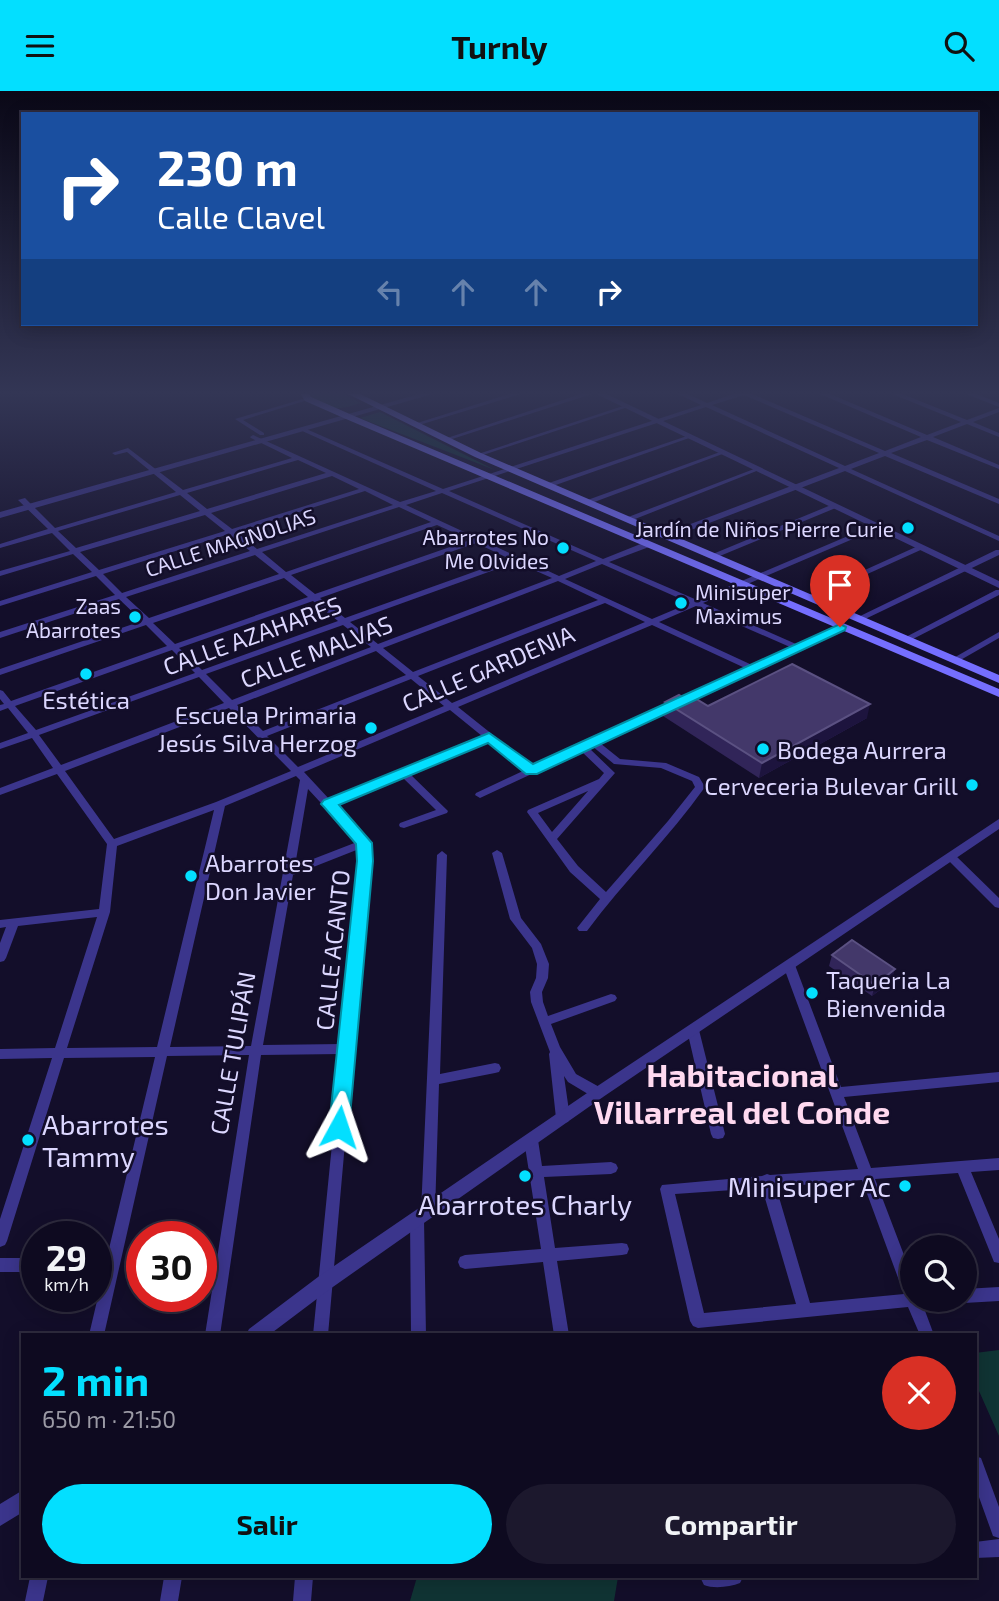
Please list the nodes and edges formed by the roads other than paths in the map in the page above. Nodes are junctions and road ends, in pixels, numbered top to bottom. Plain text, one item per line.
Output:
1 (143, 461) edge
2 (174, 461) edge
3 (287, 461) edge
4 (305, 461) edge
5 (376, 461) edge
6 (454, 461) edge
7 (493, 461) edge
8 (534, 461) edge
9 (617, 461) edge
10 (699, 461) edge
11 (739, 461) edge
12 (828, 461) edge
13 (864, 461) edge
14 (906, 461) edge
15 (151, 468) junction
16 (511, 469) junction
17 (845, 469) junction
18 (756, 470) junction
19 (331, 474) junction
20 (489, 476) junction
21 (547, 485) junction
22 (795, 488) junction
23 (365, 489) junction
24 (444, 491) junction
25 (183, 493) junction
26 (586, 502) junction
27 (999, 502) edge
28 (25, 504) junction
29 (400, 505) junction
30 (0, 506) edge
31 (834, 507) junction
32 (206, 512) junction
33 (0, 515) edge
34 (627, 519) junction
35 (439, 522) junction
36 (877, 527) junction
37 (53, 531) junction
38 (231, 531) junction
39 (667, 536) junction
40 (999, 539) edge
41 (477, 540) junction
42 (646, 545) junction
43 (0, 546) edge
44 (920, 548) junction
45 (74, 552) junction
46 (256, 552) junction
47 (999, 552) edge
48 (712, 556) junction
49 (517, 559) junction
50 (603, 561) junction
51 (964, 568) junction
52 (97, 573) junction
53 (0, 574) edge
54 (284, 574) junction
55 (761, 577) junction
56 (559, 578) junction
57 (740, 585) junction
58 (999, 585) edge
59 (999, 592) edge
60 (120, 596) junction
61 (313, 597) junction
62 (809, 597) junction
63 (605, 600) junction
64 (697, 603) junction
65 (0, 604) edge
66 (858, 619) junction
67 (147, 621) junction
68 (344, 622) junction
69 (652, 622) junction
70 (840, 627) junction
71 (0, 635) edge
72 (999, 635) edge
73 (906, 639) junction
74 (173, 647) junction
75 (796, 647) junction
76 (378, 648) junction
77 (954, 660) junction
78 (752, 668) junction
79 (0, 672) edge
80 (201, 674) junction
81 (412, 676) junction
82 (999, 680) edge
83 (0, 693) edge
84 (999, 693) edge
85 (231, 705) junction
86 (5, 706) edge
87 (451, 706) junction
88 (34, 733) junction
89 (261, 735) junction
90 (489, 737) junction
91 (593, 742) junction
92 (0, 746) edge
93 (582, 747) junction
94 (57, 769) junction
95 (532, 771) junction
96 (403, 773) junction
97 (301, 775) junction
98 (605, 780) junction
99 (0, 792) edge
100 (480, 795) dead end
101 (220, 804) junction
102 (329, 804) junction
103 (404, 825) dead end
104 (997, 827) edge
105 (551, 839) junction
106 (364, 843) junction
107 (113, 844) junction
108 (497, 853) dead end
109 (442, 855) dead end
110 (951, 857) junction
111 (290, 872) junction
112 (605, 897) junction
113 (999, 904) edge
114 (104, 912) junction
115 (14, 922) junction
116 (0, 924) edge
117 (583, 928) dead end
118 (0, 958) edge
119 (789, 965) junction
120 (611, 998) dead end
121 (544, 1022) junction
122 (693, 1030) junction
123 (554, 1048) junction
124 (347, 1049) junction
125 (256, 1050) junction
126 (161, 1052) junction
127 (59, 1053) junction
128 (0, 1054) edge
129 (495, 1068) dead end
130 (999, 1077) edge
131 (435, 1080) junction
132 (838, 1092) junction
133 (598, 1093) junction
134 (563, 1118) junction
135 (718, 1134) dead end
136 (531, 1140) junction
137 (999, 1164) edge
138 (962, 1166) junction
139 (611, 1168) dead end
140 (537, 1172) junction
141 (867, 1173) junction
142 (767, 1180) junction
143 (422, 1216) junction
144 (0, 1241) edge
145 (622, 1249) dead end
146 (550, 1255) junction
147 (999, 1257) edge
148 (465, 1262) dead end
149 (112, 1264) edge
150 (0, 1265) edge
151 (21, 1265) edge
152 (900, 1265) edge
153 (324, 1283) junction
154 (999, 1294) edge
155 (977, 1295) edge
156 (900, 1300) edge
157 (805, 1310) junction
158 (101, 1312) edge
159 (917, 1312) edge
160 (96, 1333) edge
161 (213, 1333) edge
162 (258, 1333) edge
163 (321, 1333) edge
164 (419, 1333) edge
165 (562, 1333) edge
166 (926, 1333) edge
167 (977, 1470) edge
168 (21, 1501) edge
169 (0, 1516) edge
170 (999, 1530) edge
171 (999, 1548) edge
172 (977, 1551) edge
173 (39, 1578) edge
174 (173, 1578) edge
175 (304, 1578) edge
176 (722, 1578) edge
177 (710, 1579) dead end
178 (34, 1601) edge
179 (169, 1601) edge
180 (302, 1601) edge

1 - 15 street
2 - 15 street
3 - 25 street
4 - 19 street
5 - 24 street
6 - 20 main road
7 - 16 main road
8 - 16 street, CALLE MAGNOLIAS
9 - 21 street
10 - 26 street
11 - 18 street
12 - 17 street
13 - 17 street
14 - 27 street
15 - 25 street
15 - 28 street
16 - 20 street, CALLE MAGNOLIAS
16 - 21 main road
17 - 22 street
17 - 40 street
18 - 22 street
18 - 34 street
19 - 23 street
19 - 32 street
20 - 24 street, CALLE MAGNOLIAS
20 - 42 main road
21 - 26 main road
22 - 31 street
22 - 39 street
23 - 29 street
23 - 38 street
24 - 29 street, CALLE MAGNOLIAS
24 - 50 street
25 - 32 street
25 - 37 street
26 - 34 main road
28 - 30 street
28 - 33 street
28 - 37 street, CALLE ACANTO
29 - 35 street
29 - 46 street, CALLE MAGNOLIAS
31 - 36 street
31 - 48 street
32 - 38 street
32 - 45 street
34 - 39 main road
35 - 41 street
35 - 54 street
36 - 44 street
36 - 55 street, CALLE GARDENIA
37 - 43 street
37 - 45 street, CALLE ACANTO
38 - 46 street
38 - 52 street
39 - 48 main road
41 - 49 street
41 - 61 street
42 - 50 street, CALLE MALVAS
42 - 57 main road
44 - 51 street
44 - 62 street
45 - 52 street, CALLE ACANTO
45 - 53 street
46 - 54 street
46 - 60 street, CALLE MAGNOLIAS
47 - 51 street
48 - 55 main road
49 - 56 street
49 - 68 street, CALLE AZAHARES
50 - 56 street, CALLE MALVAS
50 - 64 street
51 - 58 street
51 - 66 street
52 - 60 street, CALLE ACANTO
52 - 65 street
54 - 61 street
54 - 67 street
55 - 57 street, CALLE GARDENIA
55 - 62 main road
56 - 63 street
56 - 76 street, CALLE MALVAS
57 - 64 street, CALLE GARDENIA
57 - 70 main road
59 - 73 street
60 - 67 street, CALLE ACANTO
60 - 71 street, CALLE MAGNOLIAS
61 - 68 street
61 - 74 street
62 - 66 main road
63 - 69 street
63 - 81 street
64 - 69 street, CALLE GARDENIA
64 - 75 street
66 - 73 main road
67 - 74 street, CALLE ACANTO
67 - 79 street
68 - 76 street
68 - 80 street, CALLE AZAHARES
69 - 78 street
69 - 87 street, CALLE GARDENIA
70 - 75 street
70 - 84 main road
72 - 77 street
73 - 77 main road
74 - 80 street, CALLE ACANTO
74 - 86 street
75 - 78 street
76 - 81 street
76 - 85 street, CALLE MALVAS
77 - 82 main road
78 - 91 street
80 - 85 street, CALLE ACANTO
80 - 88 street, CALLE AZAHARES
81 - 87 street
81 - 89 street
83 - 86 street
85 - 89 street, CALLE ACANTO
85 - 94 street, CALLE MALVAS
86 - 88 street
87 - 90 street
87 - 97 street, CALLE GARDENIA
88 - 92 street, CALLE AZAHARES
88 - 94 street
89 - 97 street, CALLE ACANTO
90 - 95 street
90 - 96 street
91 - 93 street
91 - 112 street
93 - 95 street
93 - 98 street
94 - 99 street, CALLE MALVAS
94 - 107 street
95 - 100 street
96 - 102 street
96 - 103 street
97 - 101 street, CALLE GARDENIA
97 - 102 street, CALLE ACANTO
97 - 111 street, CALLE TULIPÁN
98 - 105 street
98 - 105 street
101 - 107 street, CALLE GARDENIA
101 - 126 street
102 - 106 street, CALLE ACANTO
104 - 110 street
105 - 112 street
106 - 111 street
106 - 124 street, CALLE ACANTO
107 - 114 street
108 - 121 street
109 - 131 street
110 - 113 street
110 - 119 street
111 - 125 street, CALLE TULIPÁN
112 - 117 street
114 - 115 street
114 - 127 street
115 - 116 street
115 - 118 street
119 - 122 street
119 - 132 street
120 - 121 street
121 - 123 street
122 - 133 street
122 - 135 street
123 - 133 street
123 - 134 street
124 - 125 street
124 - 153 street, CALLE ACANTO
125 - 126 street
125 - 161 street, CALLE TULIPÁN
126 - 127 street
126 - 149 street
127 - 128 street
127 - 144 street
129 - 131 street
130 - 132 street
131 - 143 street
132 - 141 street
133 - 134 street
134 - 136 street
136 - 140 street
136 - 143 street
137 - 138 street
138 - 141 street
138 - 147 street
139 - 140 street
140 - 146 street
141 - 142 street
141 - 152 street
142 - 157 street
142 - 157 street
143 - 153 street
143 - 164 street
145 - 146 street
146 - 148 street
146 - 165 street
150 - 151 street
153 - 162 street
153 - 163 street, CALLE ACANTO
154 - 155 street
156 - 157 street
158 - 160 street
159 - 166 street
167 - 170 street
168 - 169 street
171 - 172 street
173 - 178 street
174 - 179 street
175 - 180 street
176 - 177 street

